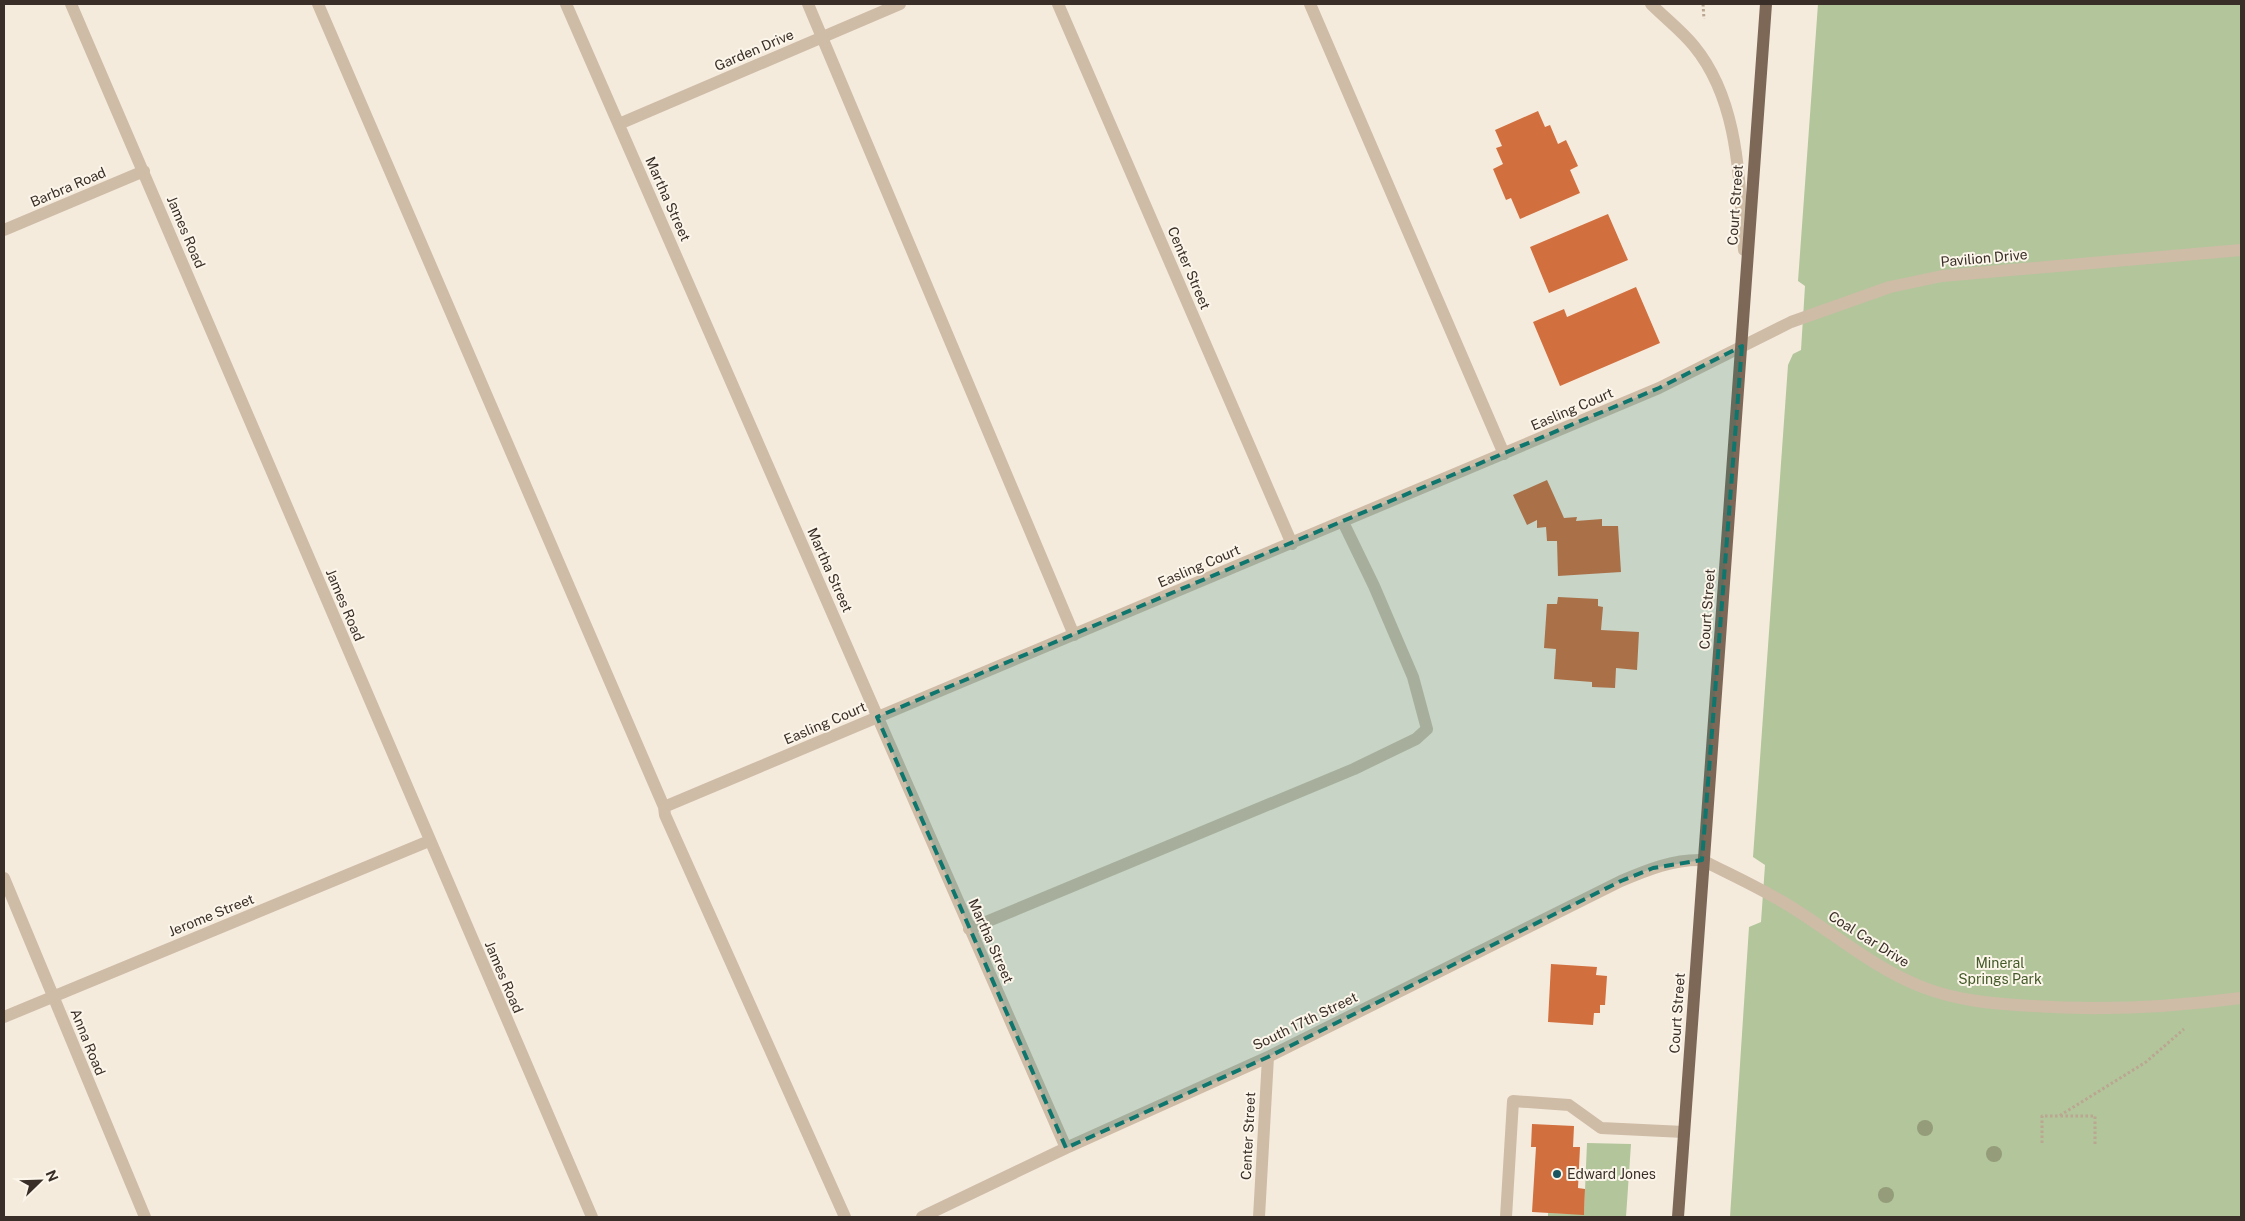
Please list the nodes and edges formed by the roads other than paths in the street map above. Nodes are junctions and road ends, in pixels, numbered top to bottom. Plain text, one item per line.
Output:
1 (72, 4) edge
2 (318, 4) edge
3 (566, 4) edge
4 (808, 4) edge
5 (900, 4) edge
6 (1058, 4) edge
7 (1310, 4) edge
8 (1651, 4) edge
9 (1766, 4) edge
10 (822, 37) junction
11 (619, 124) junction
12 (144, 171) junction
13 (4, 230) edge
14 (2241, 250) edge
15 (1746, 267) junction
16 (1742, 346) junction
17 (1504, 454) junction
18 (1343, 522) junction
19 (1292, 544) junction
20 (1074, 634) junction
21 (878, 716) junction
22 (664, 807) junction
23 (429, 841) junction
24 (1702, 860) junction
25 (4, 878) edge
26 (969, 929) junction
27 (53, 996) junction
28 (2241, 998) edge
29 (4, 1017) edge
30 (1268, 1056) junction
31 (1684, 1132) junction
32 (1066, 1148) junction
33 (145, 1217) edge
34 (592, 1217) edge
35 (845, 1217) edge
36 (922, 1217) edge
37 (1259, 1217) edge
38 (1506, 1217) edge
39 (1678, 1217) edge

1 - 12 street, James Road
2 - 22 street
3 - 11 street, Martha Street
4 - 10 street
5 - 10 street, Garden Drive
6 - 19 street, Center Street
7 - 17 street
8 - 15 street
9 - 15 main road, Court Street
10 - 11 street, Garden Drive
10 - 20 street
11 - 21 street, Martha Street
12 - 13 street, Barbra Road
12 - 23 street, James Road
14 - 16 street, Pavilion Drive
15 - 16 main road, Court Street
16 - 17 street, Easling Court
16 - 24 main road, Court Street
17 - 18 street, Easling Court
18 - 19 street, Easling Court
18 - 26 street
19 - 20 street, Easling Court
20 - 21 street, Easling Court
21 - 22 street, Easling Court
21 - 26 street, Martha Street
22 - 35 street
23 - 27 street, Jerome Street
23 - 34 street, James Road
24 - 28 street, Coal Car Drive
24 - 30 street, South 17th Street
24 - 31 main road, Court Street
25 - 27 street, Anna Road
26 - 32 street, Martha Street
27 - 29 street, Jerome Street
27 - 33 street, Anna Road
30 - 32 street, South 17th Street
30 - 37 street, Center Street
31 - 38 street
31 - 39 main road, Court Street
32 - 36 street, South 17th Street

